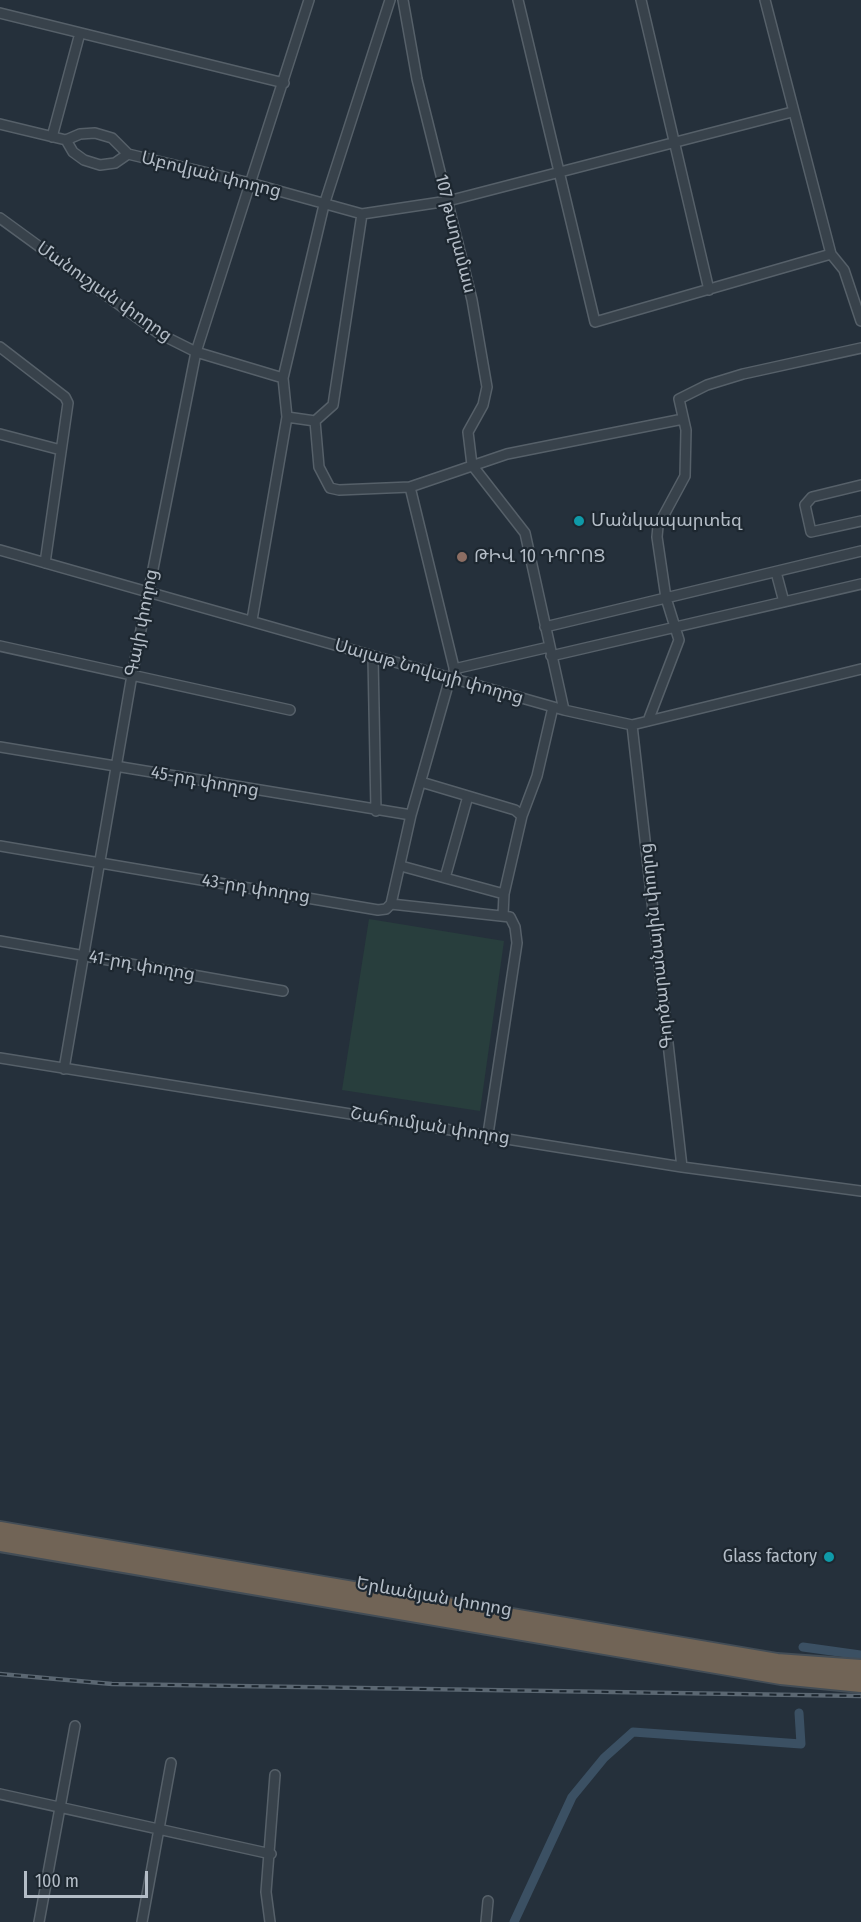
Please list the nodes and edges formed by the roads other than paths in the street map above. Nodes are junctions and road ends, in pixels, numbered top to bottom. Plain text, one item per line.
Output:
1 (309, 0) edge
2 (390, 0) edge
3 (403, 0) edge
4 (518, 0) edge
5 (641, 0) edge
6 (765, 0) edge
7 (0, 13) edge
8 (80, 33) junction
9 (284, 83) junction
10 (792, 112) junction
11 (0, 124) edge
12 (52, 137) junction
13 (66, 140) junction
14 (675, 144) junction
15 (128, 154) junction
16 (560, 173) junction
17 (250, 183) junction
18 (448, 201) junction
19 (324, 205) junction
20 (362, 214) junction
21 (0, 218) edge
22 (831, 254) junction
23 (709, 290) junction
24 (861, 321) edge
25 (0, 347) edge
26 (861, 348) edge
27 (196, 352) junction
28 (283, 378) junction
29 (287, 417) junction
30 (682, 419) junction
31 (315, 421) junction
32 (0, 434) edge
33 (61, 450) junction
34 (472, 465) junction
35 (861, 485) edge
36 (410, 487) junction
37 (861, 521) edge
38 (0, 550) edge
39 (861, 551) edge
40 (45, 562) junction
41 (776, 572) junction
42 (861, 584) edge
43 (148, 590) junction
44 (666, 598) junction
45 (784, 602) junction
46 (252, 620) junction
47 (545, 627) junction
48 (676, 628) junction
49 (0, 646) edge
50 (550, 651) junction
51 (373, 657) junction
52 (861, 669) edge
53 (132, 675) junction
54 (454, 676) junction
55 (553, 707) junction
56 (290, 710) dead end
57 (564, 710) junction
58 (648, 721) junction
59 (632, 725) junction
60 (0, 747) edge
61 (118, 767) junction
62 (421, 782) junction
63 (468, 796) junction
64 (376, 811) junction
65 (411, 815) junction
66 (522, 816) junction
67 (0, 846) edge
68 (100, 862) junction
69 (401, 866) junction
70 (445, 878) junction
71 (504, 894) junction
72 (391, 904) junction
73 (506, 917) junction
74 (0, 941) edge
75 (84, 955) junction
76 (284, 991) dead end
77 (0, 1058) edge
78 (64, 1069) junction
79 (488, 1134) junction
80 (682, 1167) junction
81 (861, 1191) edge
82 (0, 1530) edge
83 (0, 1543) edge
84 (111, 1556) junction
85 (692, 1654) junction
86 (861, 1668) edge
87 (861, 1684) edge
88 (75, 1726) dead end
89 (171, 1763) dead end
90 (274, 1775) dead end
91 (0, 1794) edge
92 (59, 1808) junction
93 (159, 1831) junction
94 (271, 1854) junction
95 (488, 1901) dead end
96 (39, 1922) edge
97 (142, 1922) edge
98 (270, 1922) edge
99 (486, 1922) edge

1 - 9 street
2 - 19 street
3 - 18 street, 107 թաղամաս
4 - 16 street
5 - 14 street
6 - 10 street
7 - 8 street
8 - 9 street
8 - 12 street
9 - 17 street
10 - 14 street
10 - 22 street
11 - 12 street, Աբովյան փողոց
12 - 13 street, Աբովյան փողոց
13 - 15 street, Աբովյան փողոց
13 - 15 street
14 - 16 street
14 - 23 street
15 - 17 street, Աբովյան փողոց
16 - 18 street
16 - 23 street
17 - 19 street, Աբովյան փողոց
17 - 27 street, Գայի փողոց
18 - 20 street
18 - 34 street, 107 թաղամաս
19 - 20 street, Աբովյան փողոց
19 - 28 street
20 - 31 street
21 - 27 street, Մանուշյան փողոց
22 - 23 street
22 - 24 street
25 - 33 street
26 - 30 street
27 - 28 street, Մանուշյան փողոց
27 - 43 street, Գայի փողոց
28 - 29 street
29 - 31 street
29 - 46 street
30 - 34 street
30 - 44 street
31 - 36 street
32 - 33 street
33 - 40 street
34 - 36 street
34 - 47 street
35 - 37 street
36 - 54 street
38 - 40 street, Սայաթ Նովայի փողոց
39 - 41 street
40 - 43 street, Սայաթ Նովայի փողոց
41 - 44 street
41 - 45 street
42 - 45 street
43 - 46 street, Սայաթ Նովայի փողոց
43 - 53 street, Գայի փողոց
44 - 47 street
44 - 48 street
45 - 48 street
46 - 51 street, Սայաթ Նովայի փողոց
47 - 50 street
48 - 50 street
48 - 58 street
49 - 53 street
50 - 54 street
50 - 57 street
51 - 54 street, Սայաթ Նովայի փողոց
51 - 64 street
52 - 58 street, Սայաթ Նովայի փողոց
53 - 56 street
53 - 61 street, Գայի փողոց
54 - 55 street, Սայաթ Նովայի փողոց
54 - 62 street
55 - 57 street, Սայաթ Նովայի փողոց
55 - 66 street
57 - 59 street, Սայաթ Նովայի փողոց
58 - 59 street, Սայաթ Նովայի փողոց
59 - 80 street, Գործարանային փողոց
60 - 61 street, 45-րդ փողոց
61 - 64 street, 45-րդ փողոց
61 - 68 street, Գայի փողոց
62 - 63 street
62 - 65 street
63 - 66 street
63 - 70 street
64 - 65 street, 45-րդ փողոց
65 - 69 street
66 - 71 street
67 - 68 street, 43-րդ փողոց
68 - 72 street, 43-րդ փողոց
68 - 75 street, Գայի փողոց
69 - 70 street
69 - 72 street
70 - 71 street
71 - 73 street
72 - 73 street, 43-րդ փողոց
73 - 79 street
74 - 75 street, 41-րդ փողոց
75 - 76 street, 41-րդ փողոց
75 - 78 street, Գայի փողոց
77 - 78 street, Շահումյան փողոց
78 - 79 street, Շահումյան փողոց
79 - 80 street, Շահումյան փողոց
80 - 81 street, Շահումյան փողոց
82 - 84 highway, Երևանյան փողոց
83 - 84 highway, Երևանյան փողոց
84 - 85 highway, Երևանյան փողոց
85 - 86 highway, Երևանյան փողոց
85 - 87 highway, Երևանյան փողոց
88 - 92 street
89 - 93 street
90 - 94 street
91 - 92 street
92 - 93 street
92 - 96 street
93 - 94 street
93 - 97 street
94 - 98 street
95 - 99 street

